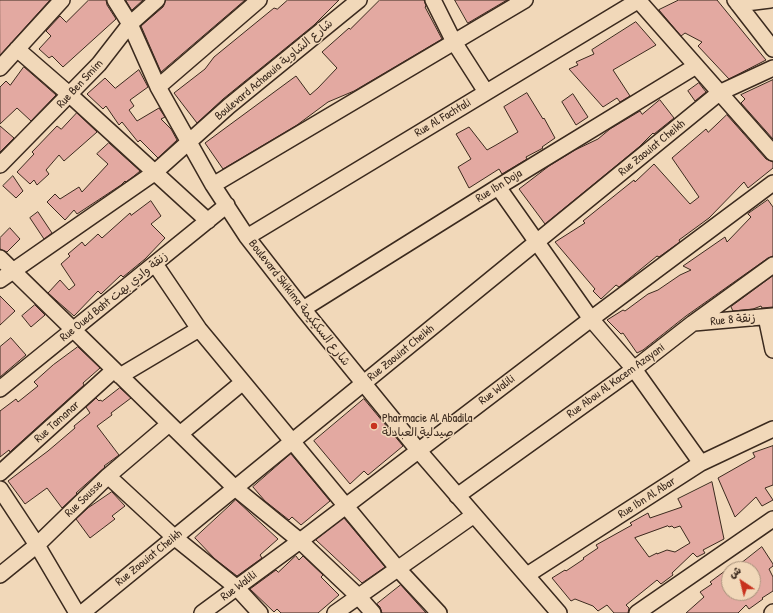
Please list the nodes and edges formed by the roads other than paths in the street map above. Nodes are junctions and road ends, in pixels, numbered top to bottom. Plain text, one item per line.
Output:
1 (62, 0) edge
2 (115, 0) edge
3 (157, 0) edge
4 (259, 0) edge
5 (360, 0) edge
6 (433, 0) edge
7 (525, 0) edge
8 (638, 0) edge
9 (770, 0) edge
10 (737, 2) edge
11 (130, 24) junction
12 (454, 42) junction
13 (17, 49) junction
14 (773, 49) edge
15 (696, 66) junction
16 (0, 68) edge
17 (773, 68) edge
18 (158, 87) junction
19 (486, 92) junction
20 (720, 93) junction
21 (70, 95) junction
22 (189, 142) junction
23 (772, 150) edge
24 (0, 165) edge
25 (154, 173) junction
26 (773, 184) edge
27 (213, 185) junction
28 (498, 187) junction
29 (227, 205) junction
30 (208, 221) junction
31 (247, 237) junction
32 (537, 242) junction
33 (0, 258) edge
34 (155, 264) junction
35 (772, 266) edge
36 (13, 271) junction
37 (0, 280) edge
38 (303, 309) junction
39 (770, 317) edge
40 (591, 319) junction
41 (693, 323) junction
42 (199, 329) junction
43 (73, 330) junction
44 (773, 350) edge
45 (634, 369) junction
46 (117, 373) junction
47 (243, 382) junction
48 (363, 383) junction
49 (0, 389) edge
50 (175, 429) junction
51 (773, 429) edge
52 (292, 441) junction
53 (418, 450) junction
54 (701, 463) junction
55 (0, 473) edge
56 (108, 476) junction
57 (235, 488) junction
58 (0, 489) edge
59 (457, 496) junction
60 (345, 505) junction
61 (474, 515) junction
62 (773, 519) edge
63 (174, 538) junction
64 (300, 540) junction
65 (37, 545) junction
66 (398, 569) junction
67 (0, 575) edge
68 (527, 575) junction
69 (236, 587) junction
70 (358, 596) junction
71 (77, 613) edge
72 (82, 613) edge
73 (202, 613) edge
74 (260, 613) edge
75 (335, 613) edge
76 (373, 613) edge
77 (439, 613) edge
78 (559, 613) edge
79 (637, 613) edge

1 - 13 street
2 - 11 street, Boulevard Skikima شارع السكيكيمة
3 - 11 street, Rue Ben Smim
4 - 18 street
5 - 22 street, Boulevard Achaouia شارع الشاوية
6 - 12 street
7 - 12 street
8 - 15 street
8 - 19 street, Rue Al Fachtali
9 - 10 street
10 - 14 street
11 - 18 street, Boulevard Skikima شارع السكيكيمة
11 - 21 street, Rue Ben Smim
12 - 19 street
12 - 27 street
13 - 16 street
13 - 21 street
15 - 20 street
15 - 28 street, Rue Ibn Doja
17 - 20 street, Rue Zaouiat Cheikh
18 - 22 street, Boulevard Skikima شارع السكيكيمة
19 - 31 street, Rue Al Fachtali
20 - 23 street
20 - 32 street, Rue Zaouiat Cheikh
21 - 24 street, Rue Ben Smim
21 - 25 street
22 - 25 street, Boulevard Achaouia شارع الشاوية
22 - 27 street, Boulevard Skikima شارع السكيكيمة
25 - 30 street
25 - 36 street, Boulevard Achaouia شارع الشاوية
26 - 40 street, Rue Walili
27 - 29 street, Boulevard Skikima شارع السكيكيمة
28 - 32 street
28 - 38 street, Rue Ibn Doja
29 - 30 street, Rue Oued Baht زنقة وادي بهت
29 - 31 street, Boulevard Skikima شارع السكيكيمة
30 - 34 street, Rue Oued Baht زنقة وادي بهت
31 - 38 street, Boulevard Skikima شارع السكيكيمة
32 - 40 street
32 - 48 street, Rue Zaouiat Cheikh
33 - 36 street
34 - 42 street
34 - 43 street, Rue Oued Baht زنقة وادي بهت
35 - 41 street, Rue Abou Al Kacem Azayani
36 - 37 street, Boulevard Achaouia شارع الشاوية
36 - 43 street
38 - 48 street, Boulevard Skikima شارع السكيكيمة
39 - 41 street, Rue 8 زنقة
39 - 44 street
40 - 45 street
40 - 53 street, Rue Walili
41 - 45 street, Rue Abou Al Kacem Azayani
42 - 46 street, Rue Tamanar
42 - 47 street
43 - 46 street
43 - 49 street, Rue Oued Baht زنقة وادي بهت
45 - 54 street
45 - 59 street, Rue Abou Al Kacem Azayani
46 - 50 street
46 - 55 street, Rue Tamanar
47 - 50 street, Rue Sousse
47 - 52 street
48 - 52 street, Rue Zaouiat Cheikh
48 - 53 street, Boulevard Skikima شارع السكيكيمة
50 - 56 street, Rue Sousse
50 - 57 street
51 - 54 street, Rue Ibn Al Abar
52 - 57 street, Rue Zaouiat Cheikh
52 - 60 street
53 - 59 street, Boulevard Skikima شارع السكيكيمة
53 - 60 street, Rue Walili
54 - 68 street, Rue Ibn Al Abar
56 - 63 street
56 - 65 street, Rue Sousse
57 - 63 street, Rue Zaouiat Cheikh
57 - 64 street
58 - 65 street
59 - 61 street, Boulevard Skikima شارع السكيكيمة
60 - 64 street, Rue Walili
60 - 66 street
61 - 66 street
61 - 68 street, Boulevard Skikima شارع السكيكيمة
62 - 79 street
63 - 69 street
63 - 72 street, Rue Zaouiat Cheikh
64 - 69 street, Rue Walili
64 - 70 street
65 - 67 street, Rue Sousse
65 - 71 street
66 - 70 street
66 - 77 street
68 - 78 street, Boulevard Skikima شارع السكيكيمة
69 - 73 street, Rue Walili
69 - 74 street
70 - 75 street
70 - 76 street

